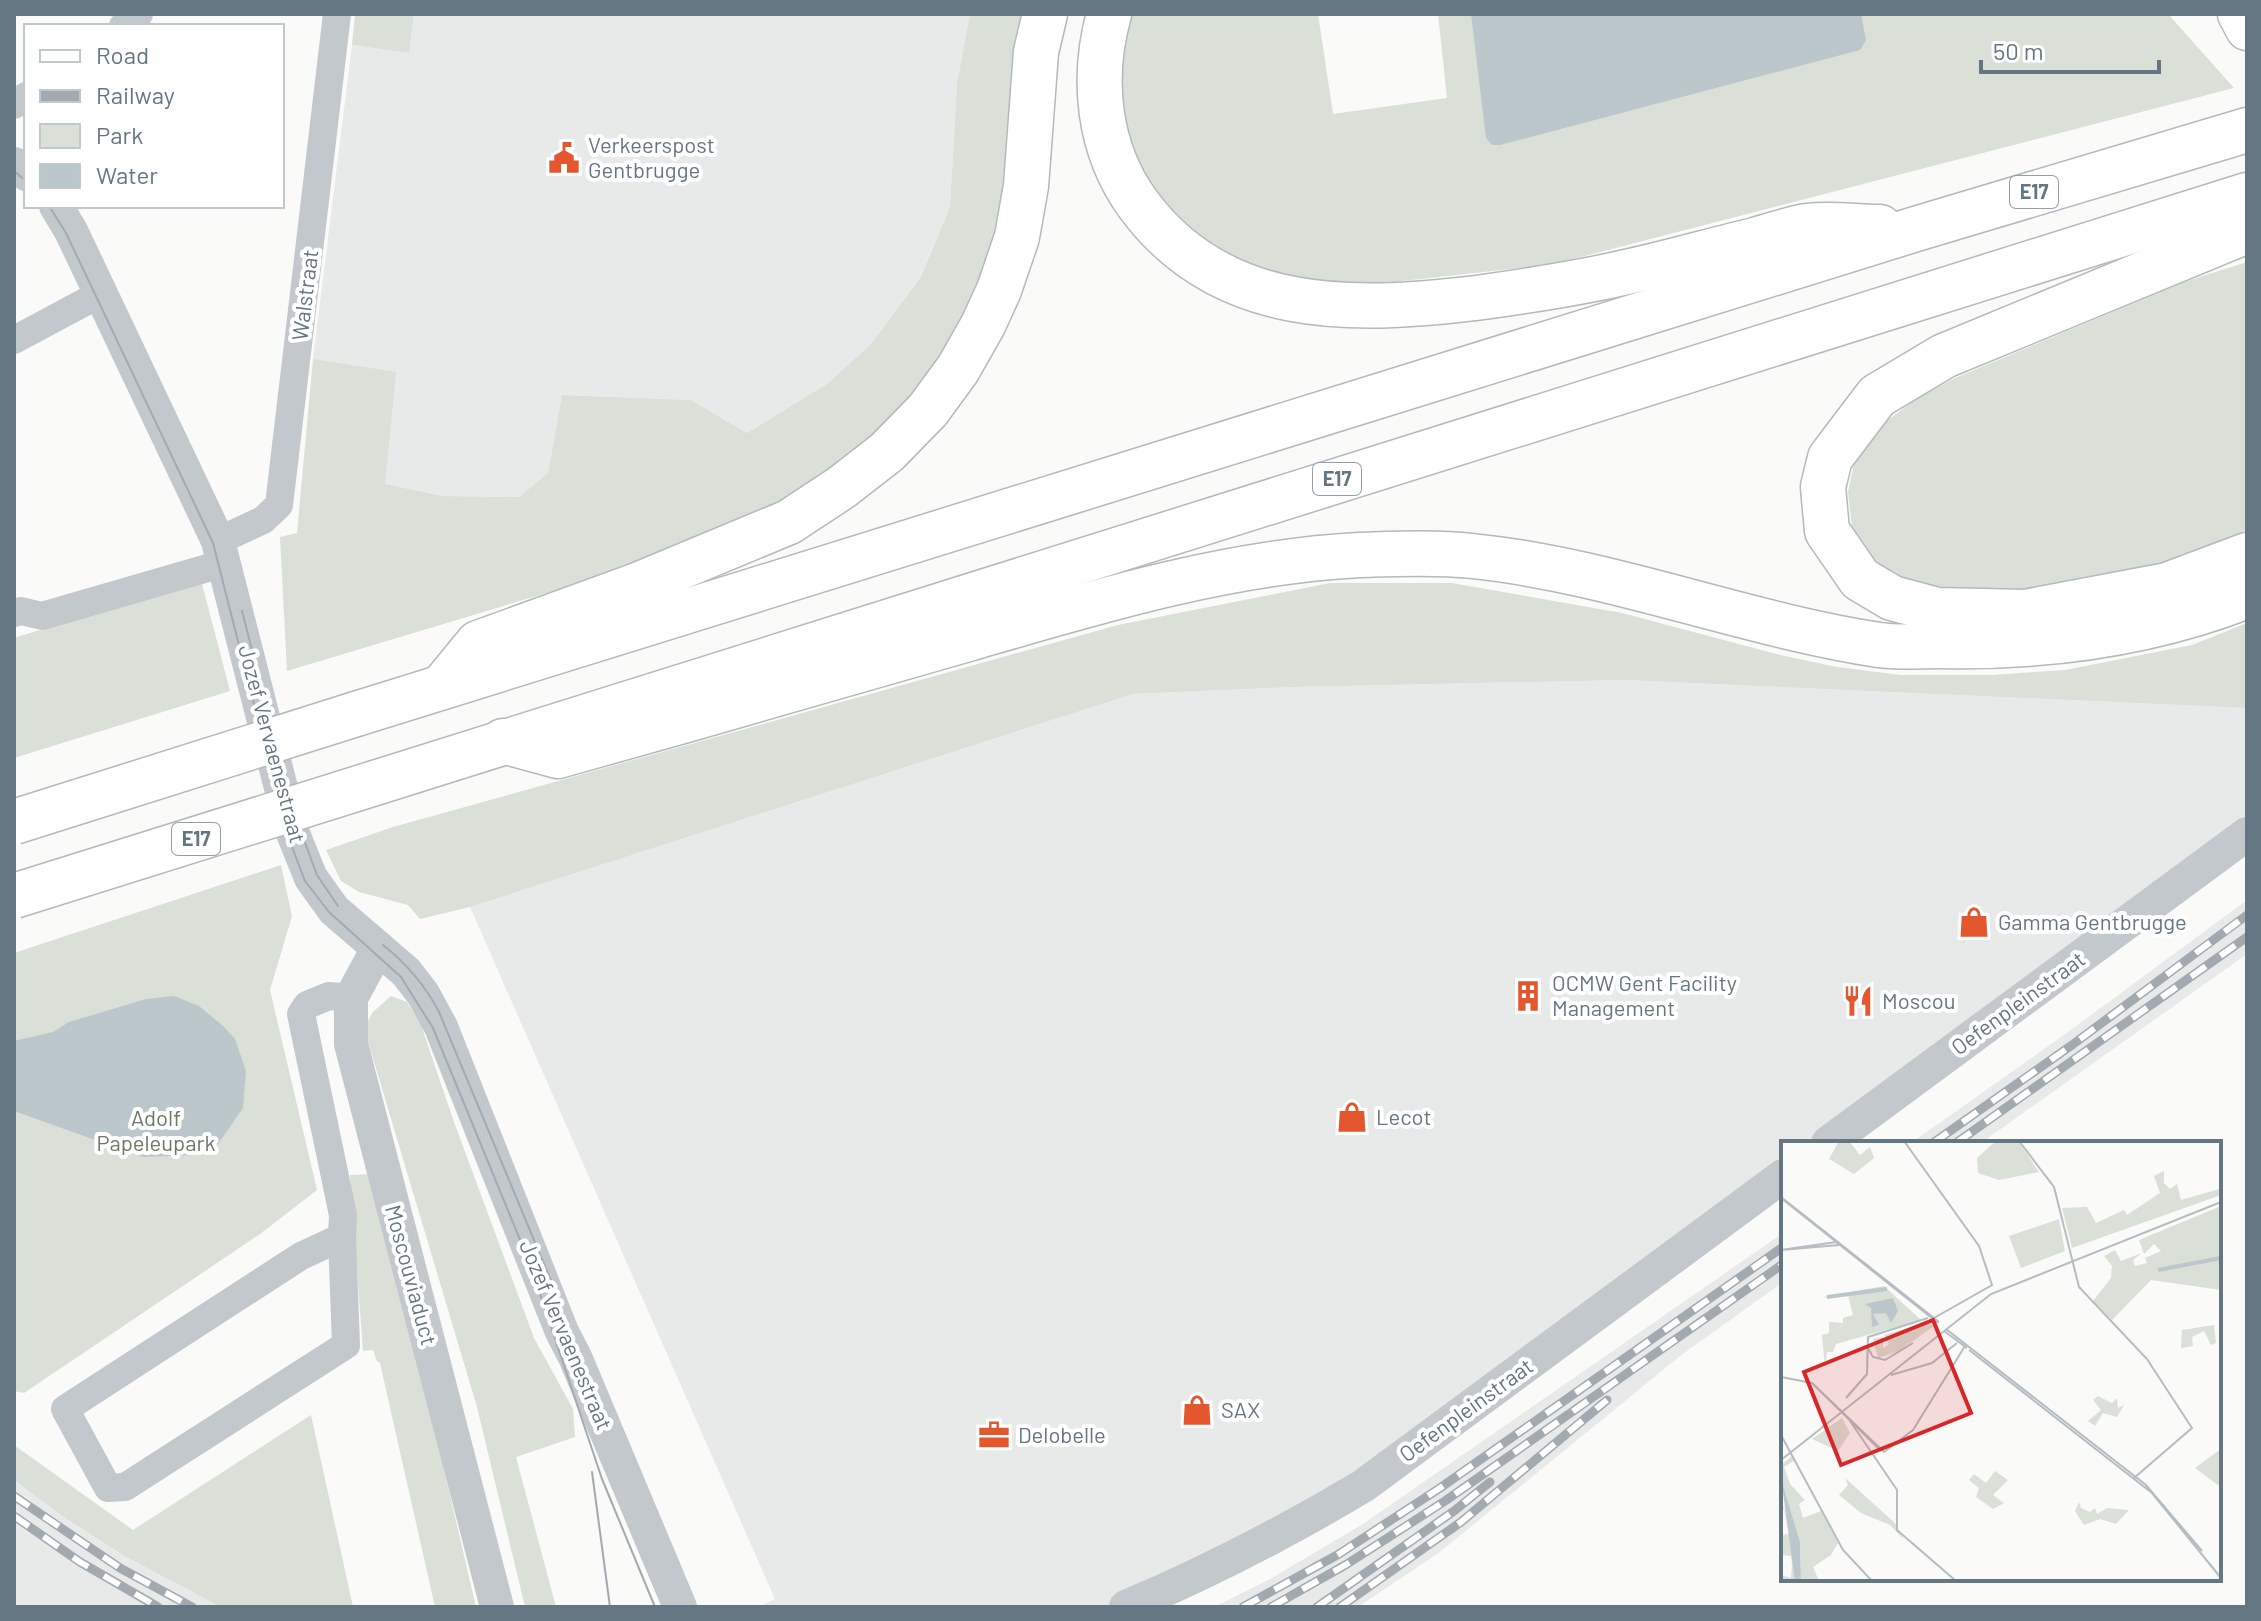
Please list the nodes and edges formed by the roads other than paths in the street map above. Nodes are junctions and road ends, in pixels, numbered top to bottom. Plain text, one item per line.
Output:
1 (337, 14) edge
2 (1045, 14) edge
3 (1109, 14) edge
4 (2239, 14) edge
5 (2247, 29) edge
6 (2247, 130) edge
7 (2247, 195) edge
8 (57, 208) edge
9 (1919, 228) junction
10 (2247, 231) edge
11 (2177, 238) junction
12 (100, 294) junction
13 (14, 340) edge
14 (222, 552) junction
15 (2246, 567) edge
16 (14, 613) edge
17 (442, 687) junction
18 (503, 741) junction
19 (14, 822) edge
20 (2247, 834) edge
21 (14, 896) edge
22 (378, 948) junction
23 (351, 998) junction
24 (1831, 1141) edge
25 (1781, 1177) edge
26 (342, 1237) junction
27 (497, 1607) edge
28 (680, 1607) edge
29 (1126, 1607) edge

1 - 14 street, Walstraat
2 - 17 highway
3 - 9 highway, E17
4 - 5 main road
6 - 9 highway, E17
7 - 11 highway, E17
8 - 12 street, Jozef Vervaenestraat
9 - 17 highway, E17
10 - 11 highway
11 - 15 highway
11 - 18 highway, E17
12 - 13 street
12 - 14 street, Jozef Vervaenestraat
14 - 16 street
14 - 22 street, Jozef Vervaenestraat
15 - 18 highway
17 - 19 highway, E17, bridge
18 - 21 highway, E17, bridge
20 - 24 street, Oefenpleinstraat
22 - 23 street, Moscouviaduct
22 - 28 street, Jozef Vervaenestraat
23 - 26 street
23 - 27 street, Moscouviaduct
25 - 29 street, Oefenpleinstraat
26 - 26 street

